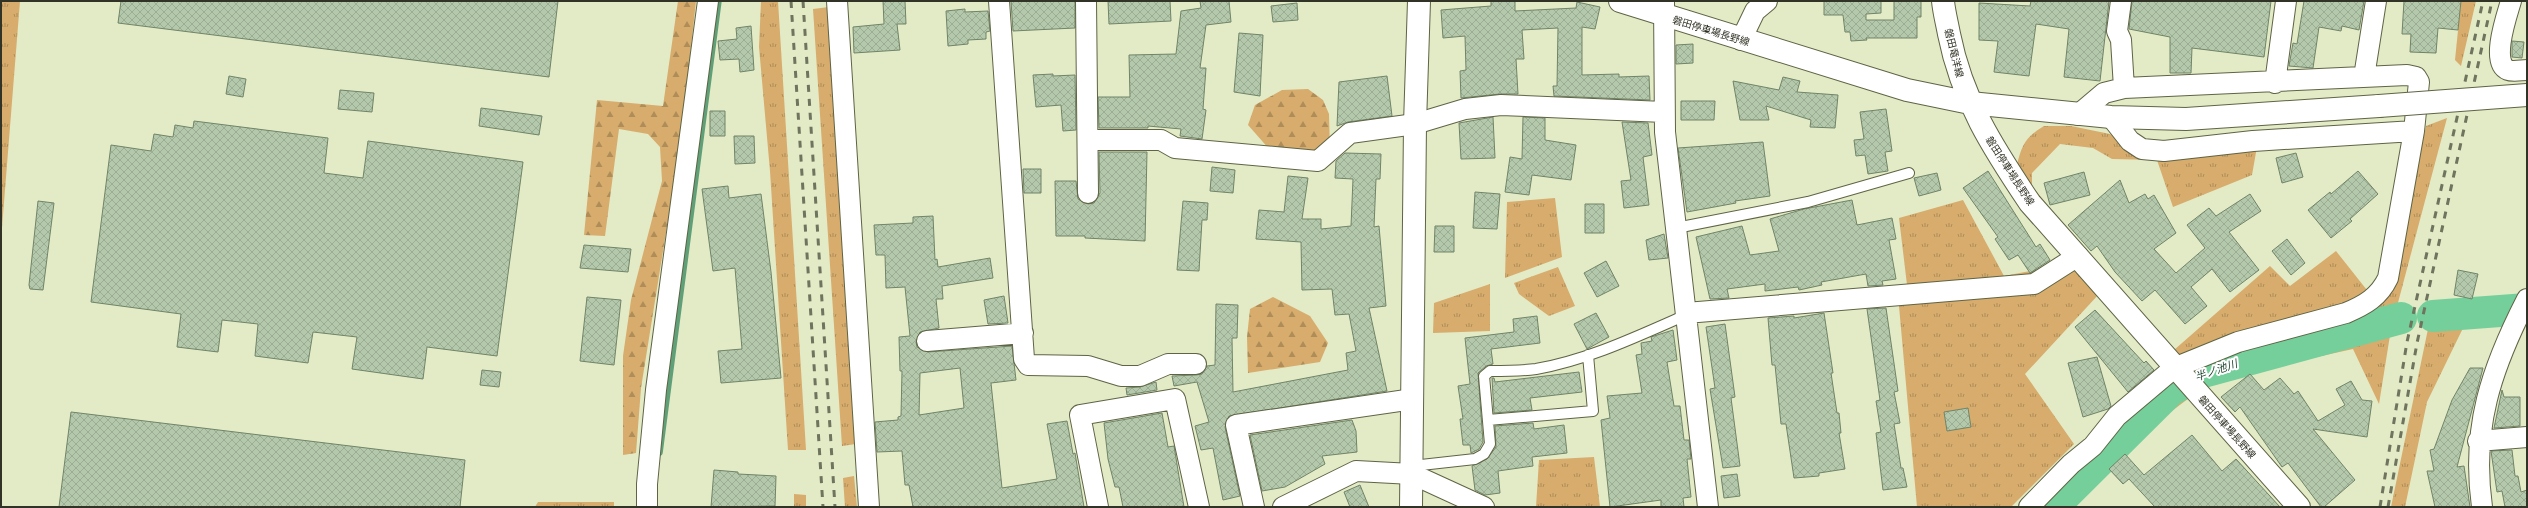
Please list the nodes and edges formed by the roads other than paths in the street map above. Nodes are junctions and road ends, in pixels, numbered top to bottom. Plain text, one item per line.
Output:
1 (708, 1) edge
2 (837, 1) edge
3 (1000, 1) edge
4 (1086, 1) edge
5 (1419, 1) edge
6 (1620, 1) edge
7 (1767, 1) edge
8 (1943, 1) edge
9 (2120, 1) edge
10 (2286, 1) edge
11 (2376, 1) edge
12 (2510, 1) edge
13 (1664, 9) edge
14 (1741, 40) junction
15 (2526, 70) edge
16 (2364, 77) junction
17 (2275, 83) junction
18 (2124, 88) junction
19 (2527, 95) edge
20 (2527, 102) edge
21 (1970, 103) junction
22 (1664, 112) junction
23 (2078, 114) junction
24 (2112, 117) junction
25 (1415, 124) junction
26 (2414, 131) junction
27 (1088, 140) junction
28 (1909, 173) dead end
29 (1088, 193) dead end
30 (1676, 228) junction
31 (2078, 256) junction
32 (1686, 314) junction
33 (2522, 315) edge
34 (1022, 333) junction
35 (927, 341) dead end
36 (1588, 355) junction
37 (1196, 364) dead end
38 (2176, 370) junction
39 (1413, 399) junction
40 (1488, 420) junction
41 (2527, 437) edge
42 (2478, 441) junction
43 (1412, 470) junction
44 (647, 507) edge
45 (868, 507) edge
46 (1098, 507) edge
47 (1199, 507) edge
48 (1254, 507) edge
49 (1283, 507) edge
50 (1411, 507) edge
51 (1484, 507) edge
52 (1708, 507) edge
53 (2029, 507) edge
54 (2299, 507) edge
55 (2482, 507) edge

1 - 44 street
2 - 45 street
3 - 34 street
4 - 27 street
5 - 25 street
6 - 13 street, 磐田停車場長野線
7 - 14 street
8 - 21 street, 磐田竜洋線
9 - 18 street
10 - 17 street
11 - 16 street
12 - 15 street
13 - 14 street, 磐田停車場長野線
13 - 22 street
14 - 21 street, 磐田停車場長野線
15 - 20 street
16 - 17 street
16 - 26 street
17 - 18 street
18 - 23 street
19 - 24 street, bridge
21 - 23 street
21 - 31 street, 磐田停車場長野線
22 - 25 street
22 - 30 street
23 - 24 street
24 - 26 street
25 - 27 street
25 - 39 street
26 - 38 street
27 - 29 street
28 - 30 lane
30 - 32 street
31 - 32 street
31 - 38 street, 磐田停車場長野線
32 - 36 lane
32 - 52 street
33 - 42 street
34 - 35 street
34 - 37 street
36 - 40 lane
36 - 40 lane
38 - 53 street
38 - 54 street, 磐田停車場長野線
39 - 43 street
39 - 48 street
40 - 43 lane
41 - 42 street
42 - 55 street
43 - 49 street
43 - 50 street
43 - 51 street
46 - 47 street

